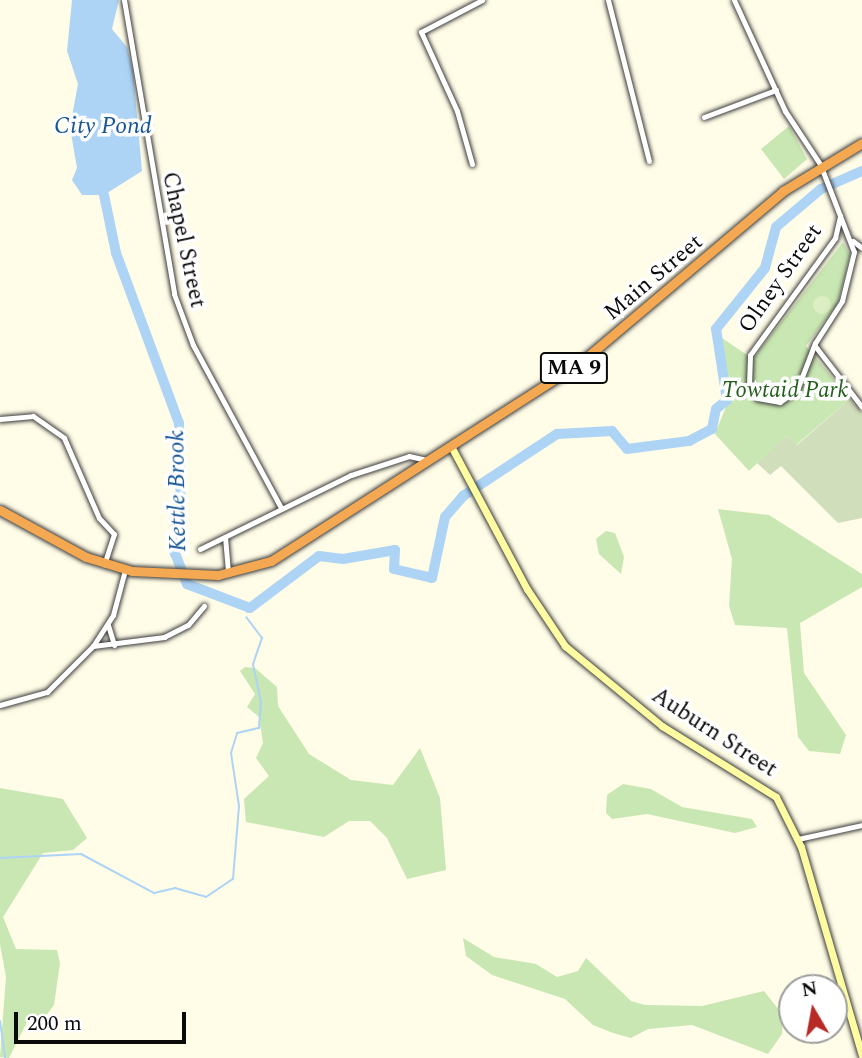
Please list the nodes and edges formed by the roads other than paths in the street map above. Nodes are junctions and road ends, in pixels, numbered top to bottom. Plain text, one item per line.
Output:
1 (124, 0) edge
2 (482, 0) edge
3 (608, 0) edge
4 (734, 0) edge
5 (776, 90) junction
6 (704, 117) dead end
7 (862, 143) edge
8 (649, 161) dead end
9 (472, 164) dead end
10 (820, 164) junction
11 (840, 216) junction
12 (851, 238) junction
13 (862, 248) edge
14 (814, 346) junction
15 (862, 407) edge
16 (0, 419) edge
17 (452, 448) junction
18 (398, 460) junction
19 (431, 462) junction
20 (419, 470) junction
21 (281, 508) junction
22 (0, 510) edge
23 (225, 537) junction
24 (200, 549) dead end
25 (104, 564) junction
26 (125, 570) junction
27 (229, 573) junction
28 (204, 606) dead end
29 (108, 625) junction
30 (114, 645) junction
31 (93, 646) junction
32 (0, 705) edge
33 (862, 825) edge
34 (798, 839) junction
35 (862, 1055) edge

1 - 21 street, Chapel Street
2 - 9 street
3 - 8 street
4 - 5 street
5 - 6 street
5 - 10 street
7 - 10 highway, Main Street / MA 9
10 - 11 street
10 - 17 highway, Main Street / MA 9
11 - 12 street
11 - 14 street, Olney Street
12 - 13 street
12 - 14 street, Olney Street
14 - 15 street
16 - 25 street
17 - 19 highway, Main Street / MA 9
17 - 34 street, Auburn Street
18 - 19 street
18 - 20 street
18 - 21 street
19 - 20 highway, Main Street / MA 9
20 - 27 highway, Main Street / MA 9
21 - 23 street
22 - 25 highway, Main Street / MA 9
23 - 24 street
23 - 27 street
25 - 26 highway, Main Street / MA 9
26 - 27 highway, Main Street / MA 9
26 - 29 street
28 - 30 street
29 - 30 street
29 - 31 street
30 - 31 street
31 - 32 street
33 - 34 street
34 - 35 street, Auburn Street

